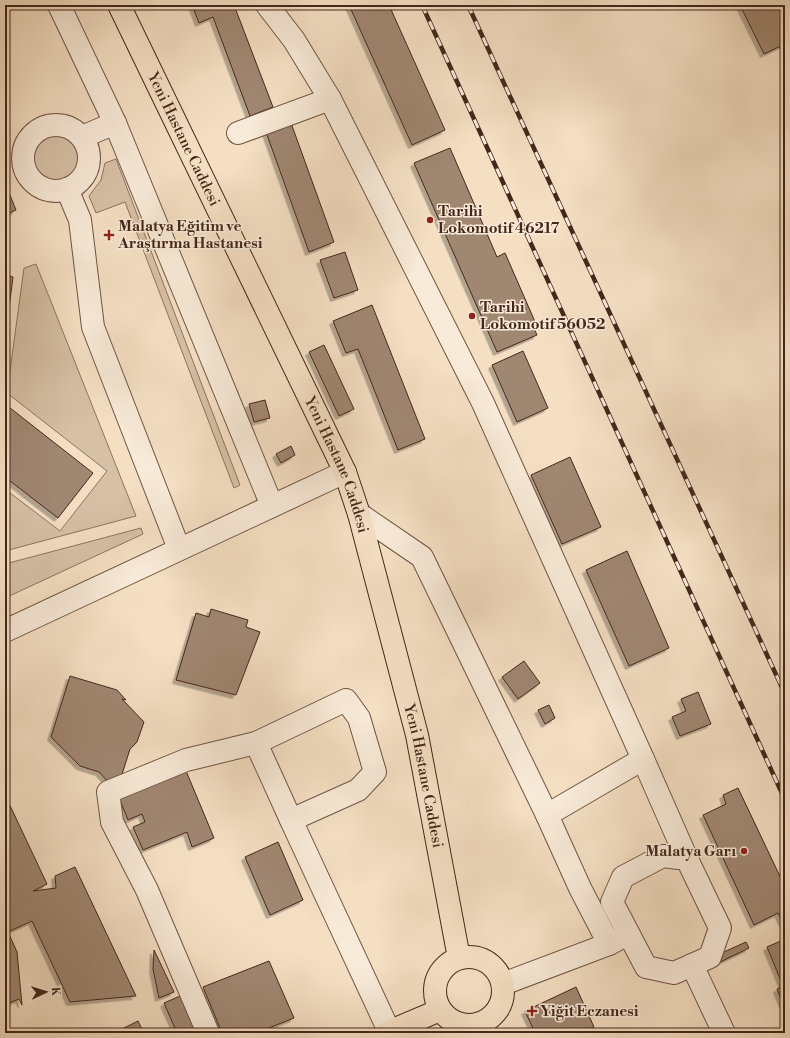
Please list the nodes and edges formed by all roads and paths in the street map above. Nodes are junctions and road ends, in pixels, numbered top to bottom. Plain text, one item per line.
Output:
1 (59, 5) edge
2 (119, 5) edge
3 (267, 5) edge
4 (330, 99) junction
5 (115, 123) junction
6 (238, 133) dead end
7 (82, 137) junction
8 (67, 189) junction
9 (345, 472) junction
10 (272, 506) junction
11 (360, 514) junction
12 (179, 549) junction
13 (5, 631) edge
14 (256, 743) junction
15 (643, 759) junction
16 (547, 815) junction
17 (291, 820) junction
18 (687, 859) junction
19 (629, 934) junction
20 (609, 944) junction
21 (459, 958) junction
22 (692, 965) junction
23 (503, 984) junction
24 (440, 1010) junction
25 (487, 1028) edge
26 (388, 1032) edge
27 (208, 1033) edge
28 (724, 1033) edge

1 - 5 street
2 - 9 main road, Yeni Hastane Caddesi
3 - 4 street
4 - 6 street
4 - 15 street
5 - 7 street
5 - 10 street
7 - 8 street
7 - 8 street
8 - 12 street
9 - 10 street
9 - 11 main road, Yeni Hastane Caddesi
10 - 12 street
11 - 16 street
11 - 21 main road, Yeni Hastane Caddesi
12 - 13 street
14 - 17 street
14 - 17 street
14 - 27 street
15 - 16 street
15 - 18 street
16 - 20 street
17 - 26 street
18 - 19 street
18 - 22 street
19 - 20 street
19 - 22 street
20 - 23 street
21 - 23 main road
21 - 24 main road
22 - 28 street
23 - 25 main road
24 - 25 main road
24 - 26 main road

